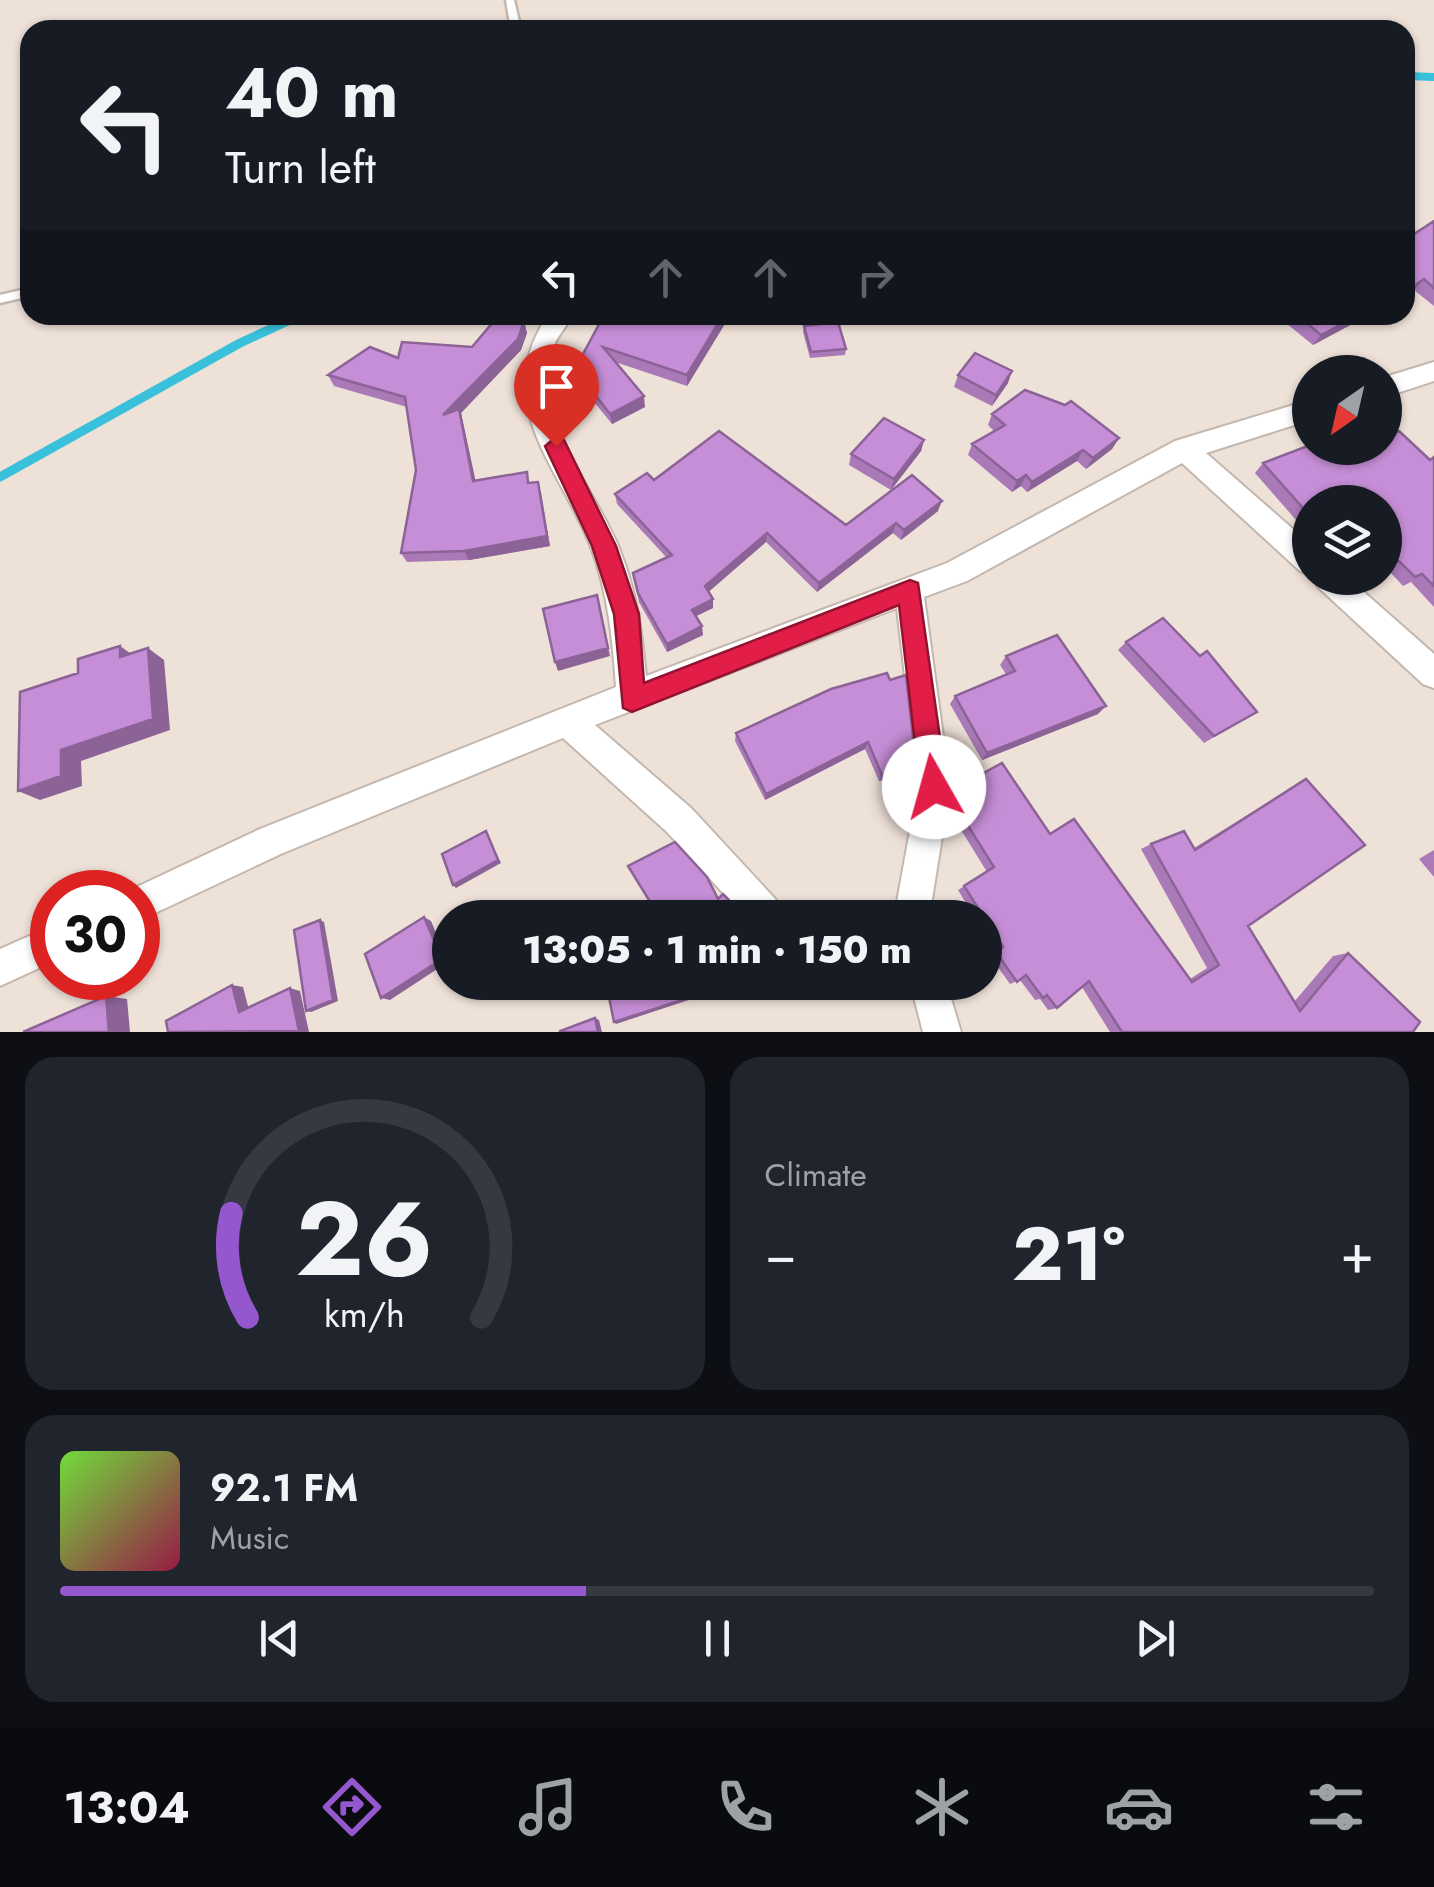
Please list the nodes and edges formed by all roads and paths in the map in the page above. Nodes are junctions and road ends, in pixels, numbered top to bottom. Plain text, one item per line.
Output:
1 (555, 325) edge
2 (1434, 372) edge
3 (1402, 382) edge
4 (1292, 416) edge
5 (1184, 449) junction
6 (1292, 546) edge
7 (910, 590) junction
8 (1347, 595) edge
9 (1434, 674) edge
10 (632, 700) junction
11 (567, 721) junction
12 (160, 894) edge
13 (753, 900) edge
14 (914, 900) edge
15 (30, 954) edge
16 (0, 968) edge
17 (933, 1000) edge
18 (942, 1032) edge

1 - 10 street
2 - 3 street
4 - 5 street
5 - 6 street
5 - 7 street
7 - 10 street
7 - 14 street
8 - 9 street
10 - 11 street
11 - 12 street
11 - 13 street
15 - 16 street
17 - 18 street

